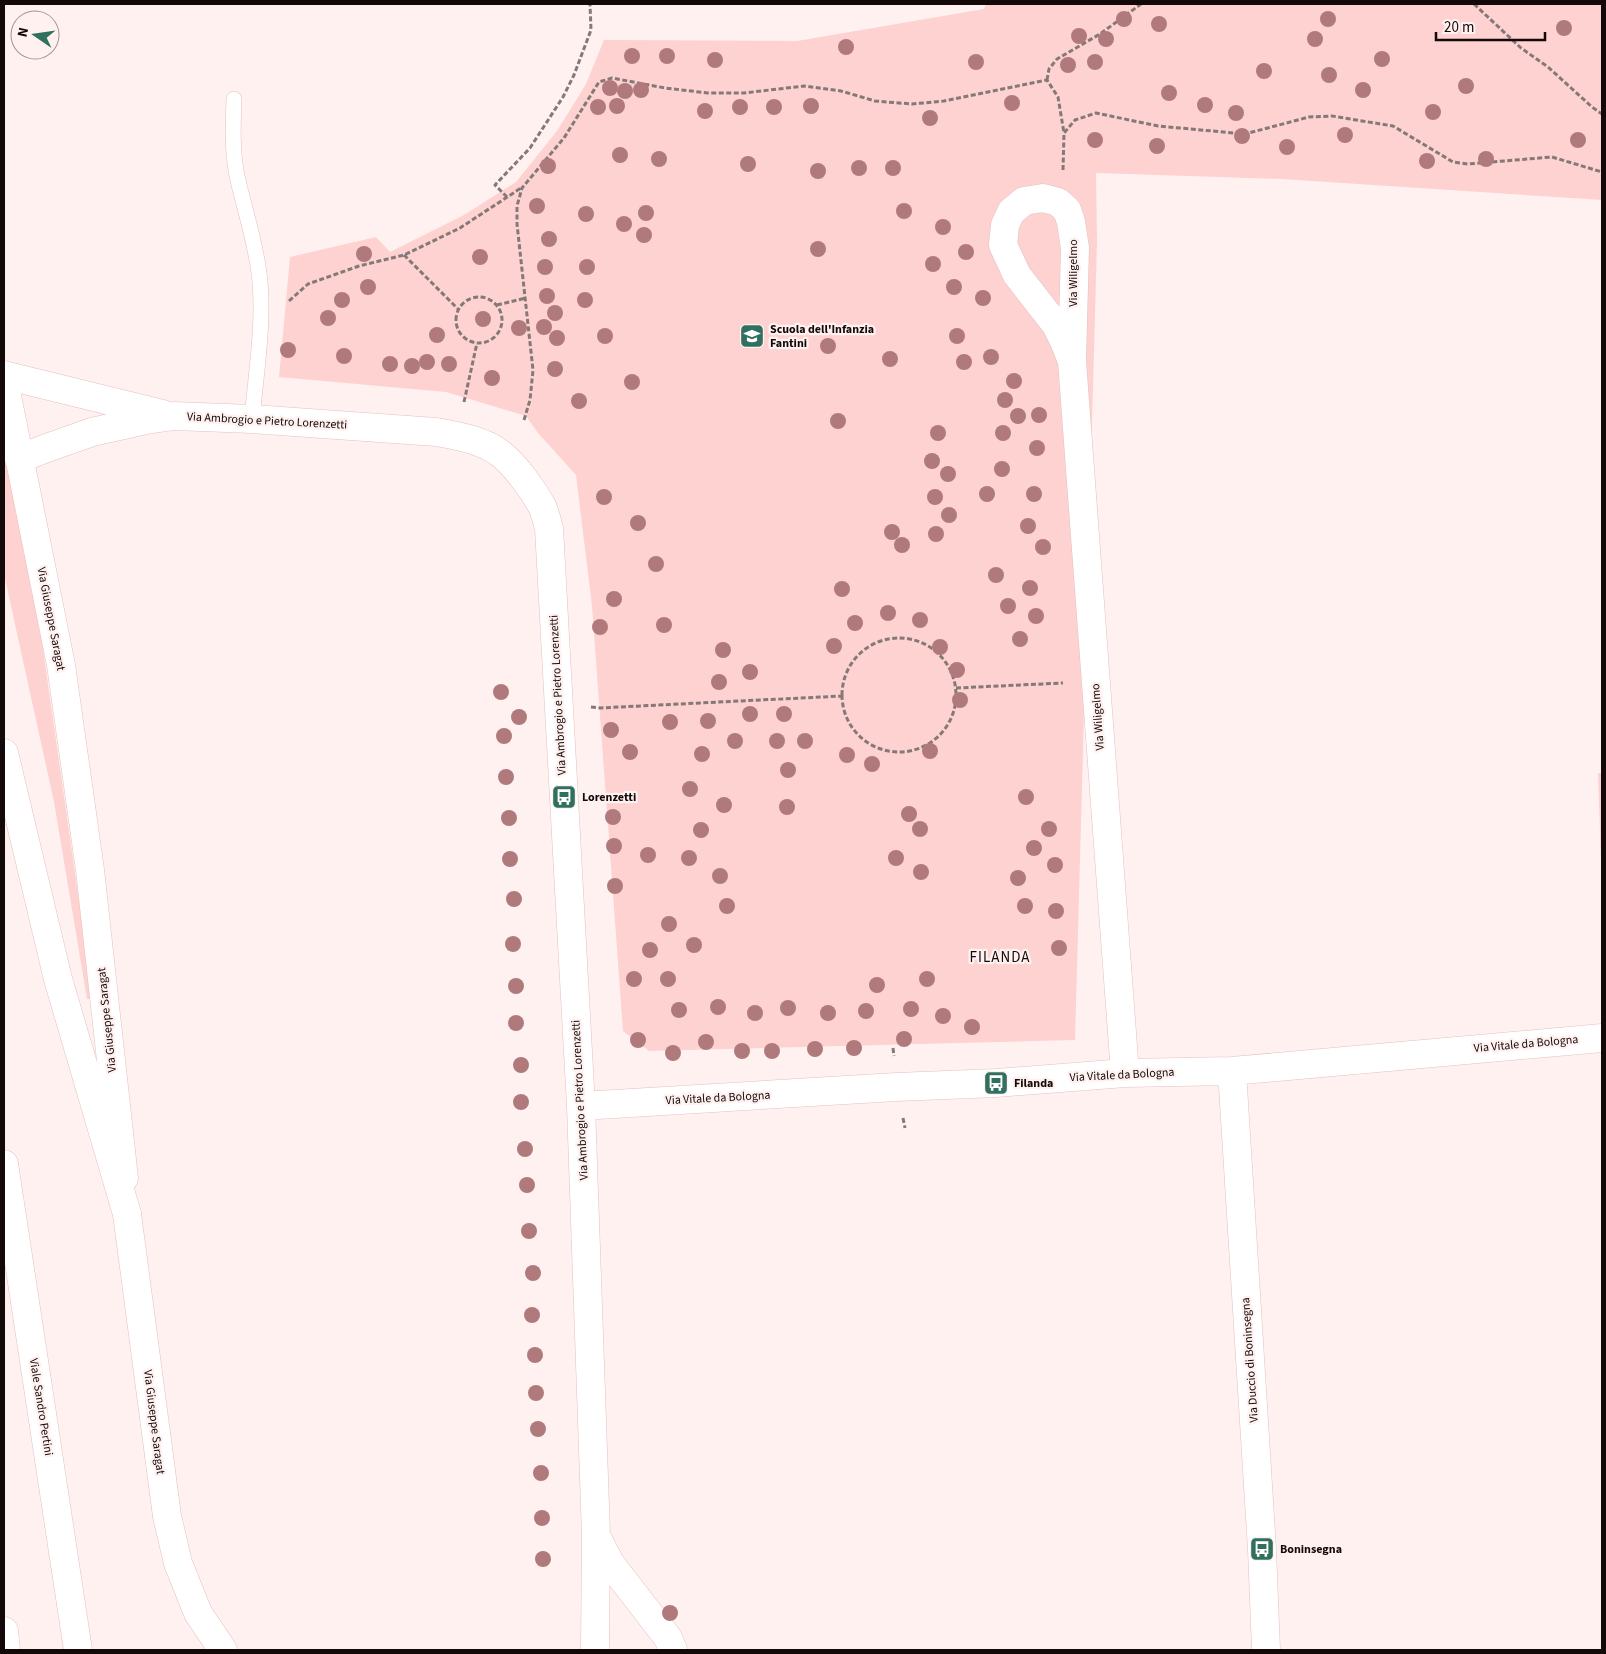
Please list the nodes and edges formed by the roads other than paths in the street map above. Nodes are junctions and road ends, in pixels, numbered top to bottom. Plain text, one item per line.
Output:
1 (234, 100) dead end
2 (1072, 361) junction
3 (4, 375) edge
4 (4, 381) edge
5 (174, 416) junction
6 (252, 419) junction
7 (19, 459) junction
8 (4, 753) edge
9 (1602, 1038) edge
10 (1232, 1071) junction
11 (1125, 1073) junction
12 (581, 1106) junction
13 (4, 1164) edge
14 (128, 1214) junction
15 (596, 1535) junction
16 (4, 1632) edge
17 (6, 1650) edge
18 (78, 1650) edge
19 (223, 1650) edge
20 (595, 1650) edge
21 (673, 1650) edge
22 (1266, 1650) edge

1 - 6 lane
2 - 2 main road, Via Wiligelmo
2 - 11 main road, Via Wiligelmo
3 - 5 main road
4 - 7 main road, Via Giuseppe Saragat
5 - 6 main road, Via Ambrogio e Pietro Lorenzetti
5 - 7 main road, Via Ambrogio e Pietro Lorenzetti
6 - 12 main road, Via Ambrogio e Pietro Lorenzetti
7 - 14 main road, Via Giuseppe Saragat
8 - 14 main road
9 - 10 main road, Via Vitale da Bologna
10 - 11 main road, Via Vitale da Bologna
10 - 22 main road, Via Duccio di Boninsegna
11 - 12 main road, Via Vitale da Bologna
12 - 15 main road, Via Ambrogio e Pietro Lorenzetti
13 - 18 main road, Viale Sandro Pertini
14 - 19 main road, Via Giuseppe Saragat
15 - 20 main road, Via Ambrogio e Pietro Lorenzetti
15 - 21 main road, Via Ambrogio e Pietro Lorenzetti
16 - 17 main road

